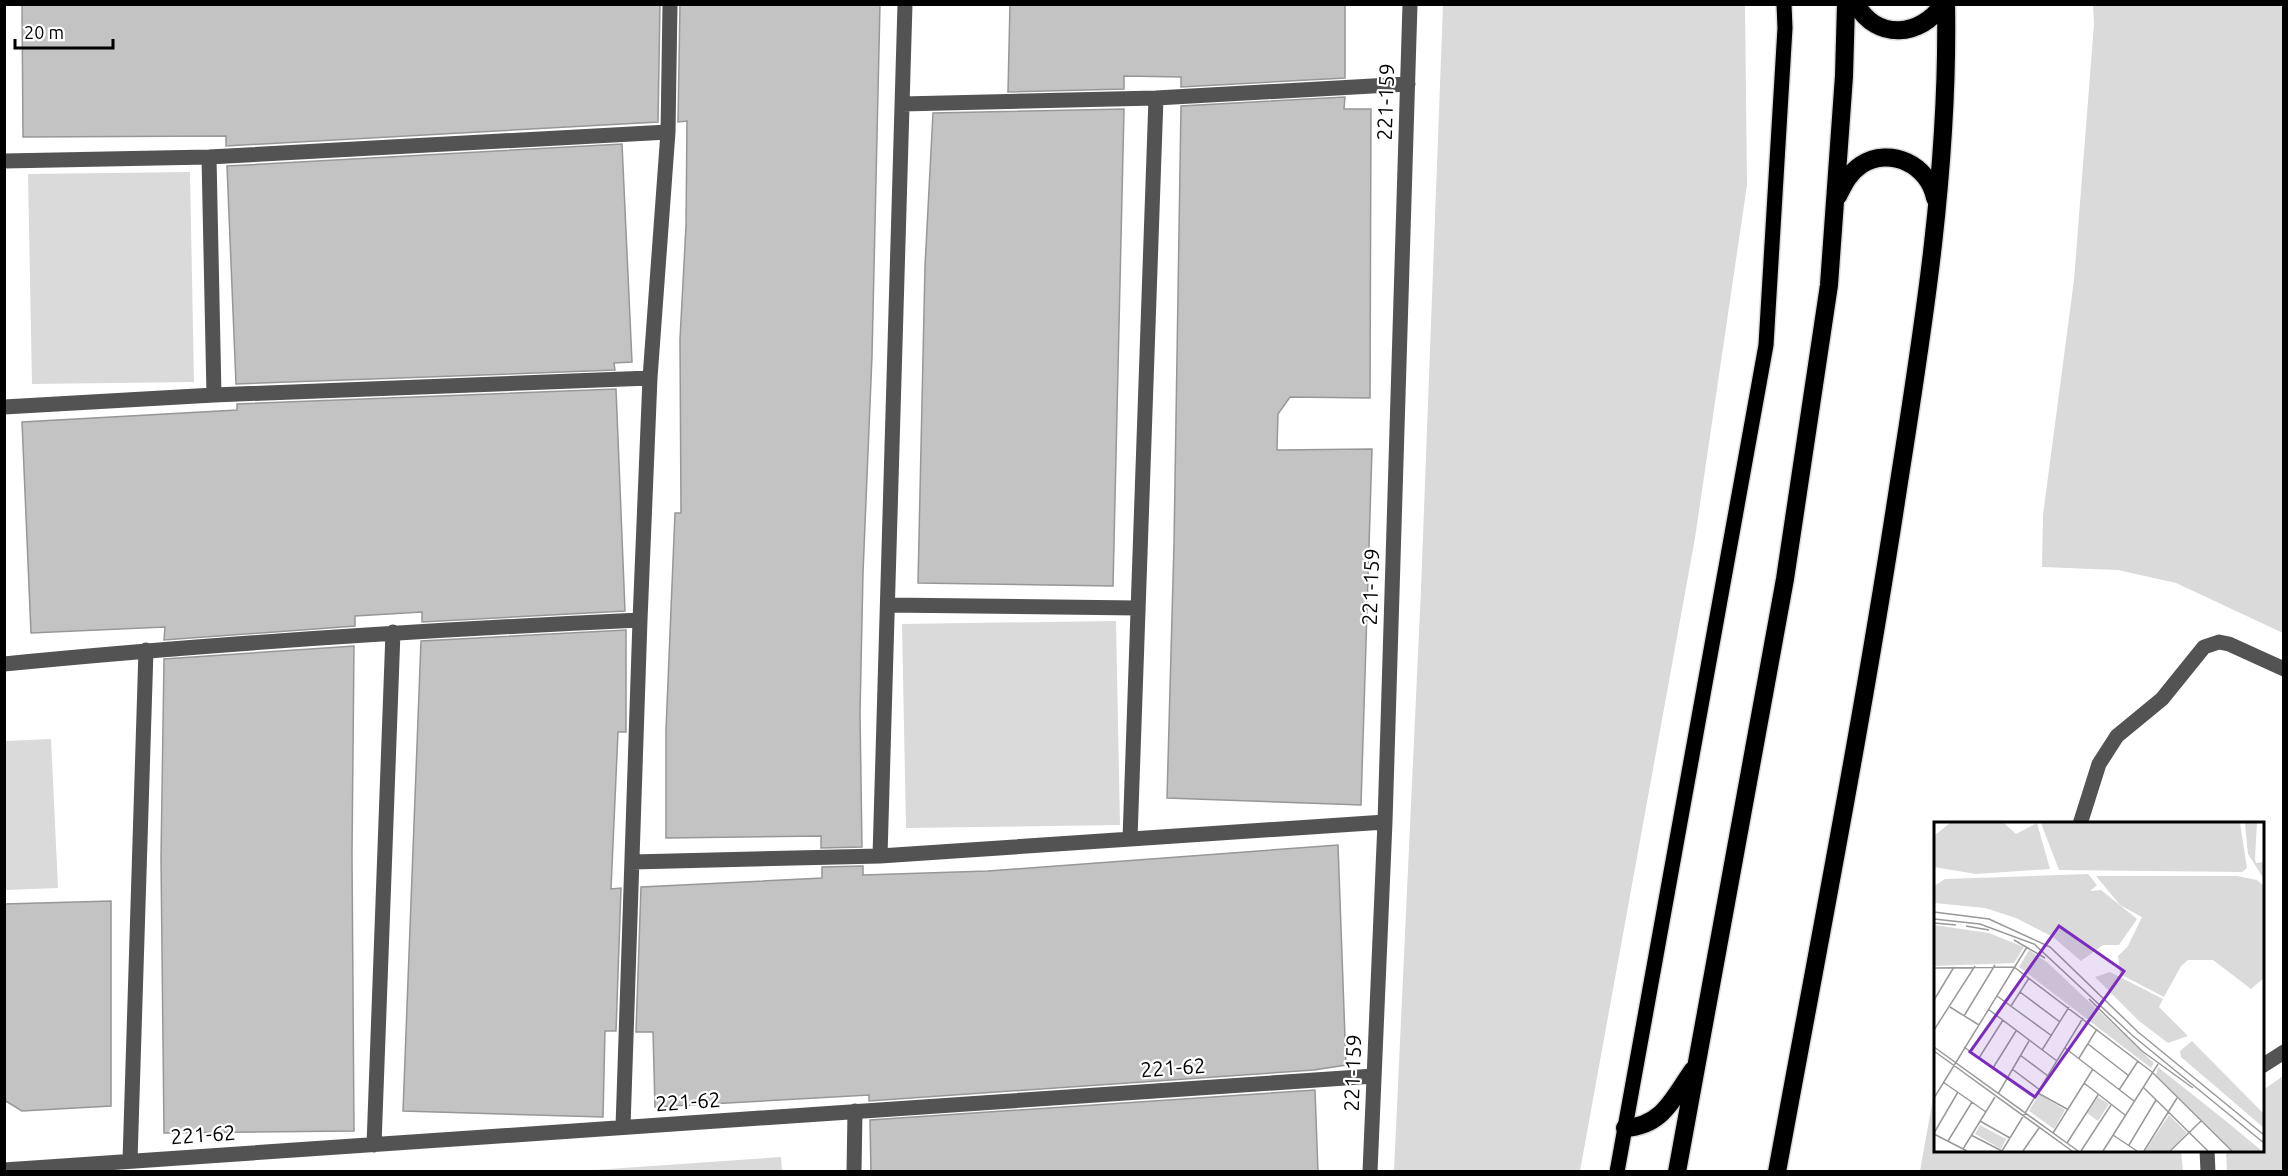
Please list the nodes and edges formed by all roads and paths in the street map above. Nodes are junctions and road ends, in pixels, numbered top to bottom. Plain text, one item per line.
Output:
1 (670, 4) edge
2 (905, 4) edge
3 (1410, 4) edge
4 (1784, 4) edge
5 (1846, 4) edge
6 (1856, 4) edge
7 (1944, 4) edge
8 (1408, 84) junction
9 (1155, 98) junction
10 (902, 104) junction
11 (668, 132) junction
12 (209, 157) junction
13 (4, 161) edge
14 (1835, 202) junction
15 (1936, 215) junction
16 (650, 378) junction
17 (214, 394) junction
18 (4, 407) edge
19 (888, 605) junction
20 (1138, 608) junction
21 (640, 620) junction
22 (393, 632) junction
23 (146, 650) junction
24 (4, 664) edge
25 (2283, 669) edge
26 (1385, 822) junction
27 (2081, 822) edge
28 (1130, 839) junction
29 (880, 855) junction
30 (632, 862) junction
31 (2283, 1052) edge
32 (1697, 1063) junction
33 (2264, 1064) edge
34 (1374, 1076) junction
35 (855, 1112) junction
36 (623, 1127) junction
37 (1625, 1128) junction
38 (375, 1145) junction
39 (2207, 1152) edge
40 (130, 1161) junction
41 (76, 1168) edge
42 (4, 1170) edge
43 (854, 1172) edge
44 (1370, 1172) edge
45 (1617, 1172) edge
46 (1677, 1172) edge
47 (1777, 1172) edge
48 (2208, 1172) edge

1 - 11 street
2 - 10 street
3 - 8 street, 221-159
4 - 37 main road
5 - 14 highway
6 - 7 highway
7 - 15 highway
8 - 9 street
8 - 26 street, 221-159
9 - 10 street
9 - 20 street
10 - 19 street
11 - 12 street
11 - 16 street
12 - 13 street
12 - 17 street
14 - 15 highway
14 - 32 highway
15 - 47 highway
16 - 17 street
16 - 21 street
17 - 18 street
19 - 20 street
19 - 29 street
20 - 28 street
21 - 22 street
21 - 30 street
22 - 23 street
22 - 38 street
23 - 24 street
23 - 40 street
25 - 27 street
26 - 28 street
26 - 34 street, 221-159
28 - 29 street
29 - 30 street
30 - 36 street
31 - 33 street
32 - 37 highway
32 - 46 highway
34 - 35 street, 221-62
34 - 44 street, 221-159
35 - 36 street, 221-62
35 - 43 street
36 - 38 street, 221-62
37 - 45 main road
38 - 40 street, 221-62
39 - 48 street
40 - 41 street, 221-62
41 - 42 street, 221-62

